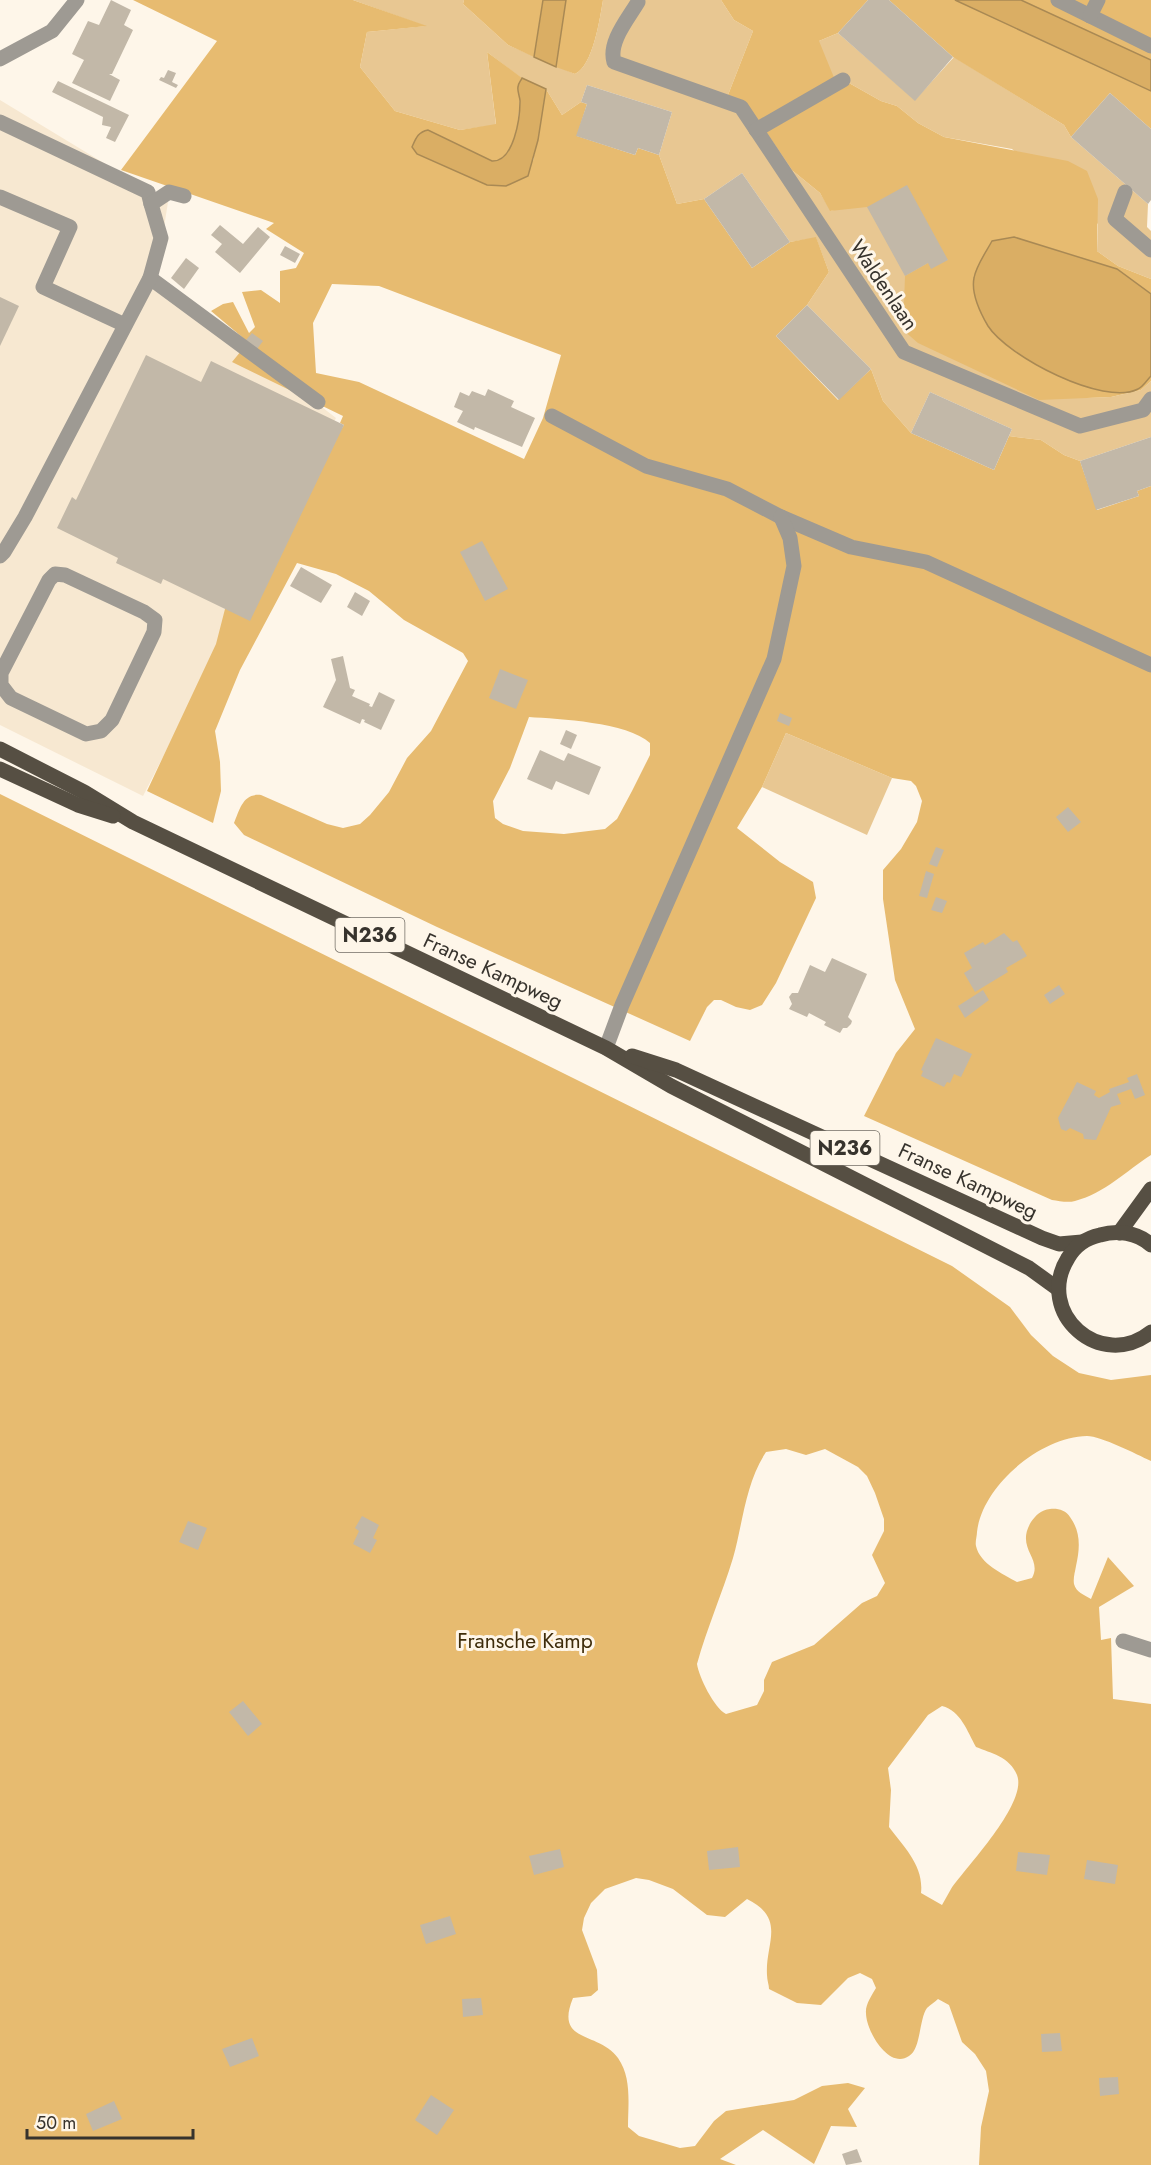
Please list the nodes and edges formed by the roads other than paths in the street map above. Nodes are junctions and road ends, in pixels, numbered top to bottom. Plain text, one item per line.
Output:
1 (77, 0) edge
2 (1058, 0) edge
3 (1098, 0) edge
4 (638, 2) dead end
5 (1090, 16) junction
6 (1151, 46) edge
7 (0, 59) edge
8 (843, 80) dead end
9 (0, 122) edge
10 (756, 130) junction
11 (1125, 192) dead end
12 (184, 196) dead end
13 (0, 197) edge
14 (151, 204) junction
15 (1151, 250) edge
16 (150, 278) junction
17 (125, 325) junction
18 (1151, 399) edge
19 (318, 402) dead end
20 (552, 416) dead end
21 (781, 516) junction
22 (0, 556) edge
23 (6, 650) edge
24 (1151, 665) edge
25 (0, 749) edge
26 (0, 769) edge
27 (133, 822) junction
28 (606, 1048) junction
29 (1151, 1189) edge
30 (1119, 1233) junction
31 (1082, 1242) junction
32 (1151, 1243) edge
33 (1058, 1289) junction
34 (1151, 1332) edge
35 (1123, 1641) dead end
36 (1151, 1650) edge

1 - 7 street
2 - 5 street
3 - 5 street
4 - 10 street, Waldenlaan
5 - 6 street
8 - 10 street
9 - 14 street
10 - 18 street, Waldenlaan
11 - 15 street
12 - 14 street
13 - 17 street
14 - 16 street
16 - 17 street
16 - 19 street
17 - 22 street
20 - 21 street
21 - 24 street
21 - 28 street
23 - 23 street
25 - 27 main road, Franse Kampweg / N236
26 - 27 main road, Franse Kampweg / N236
27 - 28 main road, Franse Kampweg / N236
28 - 31 main road, Franse Kampweg / N236
28 - 33 main road, Franse Kampweg / N236
29 - 30 main road
30 - 31 main road, N236
30 - 32 main road, N236
31 - 33 main road
33 - 34 main road
35 - 36 street

